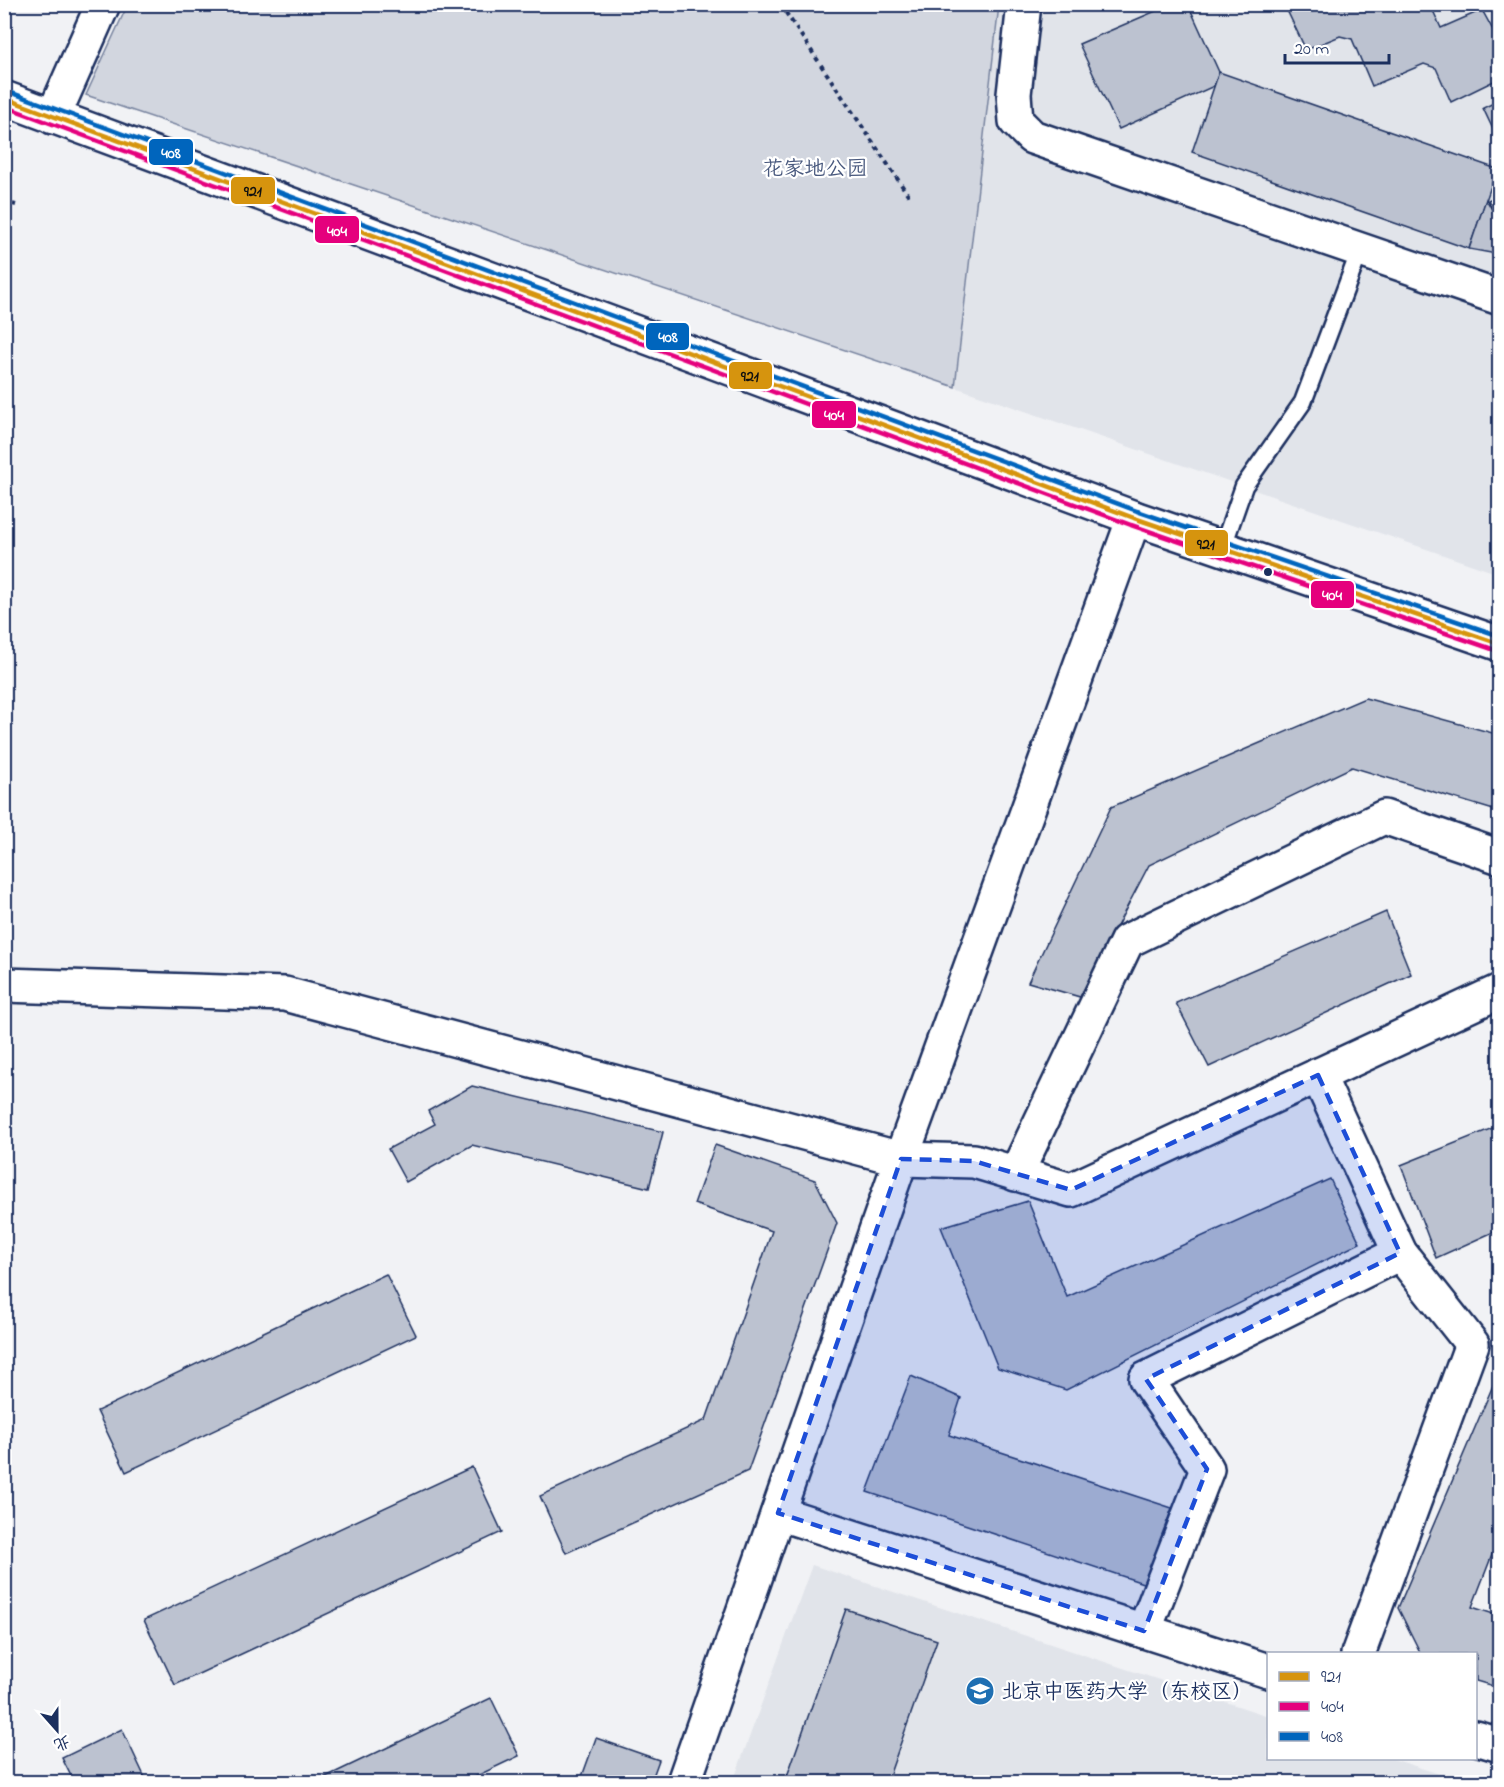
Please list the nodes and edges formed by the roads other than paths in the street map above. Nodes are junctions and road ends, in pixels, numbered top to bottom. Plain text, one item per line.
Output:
1 (104, 4) edge
2 (1024, 4) edge
3 (4, 98) edge
4 (51, 117) junction
5 (1360, 250) junction
6 (1500, 298) edge
7 (1134, 518) junction
8 (1222, 549) junction
9 (1500, 644) edge
10 (1500, 856) edge
11 (4, 985) edge
12 (1500, 991) edge
13 (1318, 1075) junction
14 (901, 1159) junction
15 (1016, 1174) junction
16 (1400, 1253) junction
17 (778, 1513) junction
18 (1144, 1631) junction
19 (1358, 1652) edge
20 (1267, 1670) edge
21 (1477, 1738) edge
22 (1500, 1745) edge
23 (684, 1782) edge

1 - 4 street
2 - 5 street
3 - 4 street
4 - 7 street
5 - 6 street
5 - 8 lane
7 - 8 street
7 - 14 street
8 - 9 street
10 - 15 street
11 - 14 street
12 - 13 street
13 - 15 street
13 - 16 street
14 - 15 street
14 - 17 street
16 - 18 street
16 - 19 street
17 - 18 street
17 - 23 street
18 - 20 street
21 - 22 street

